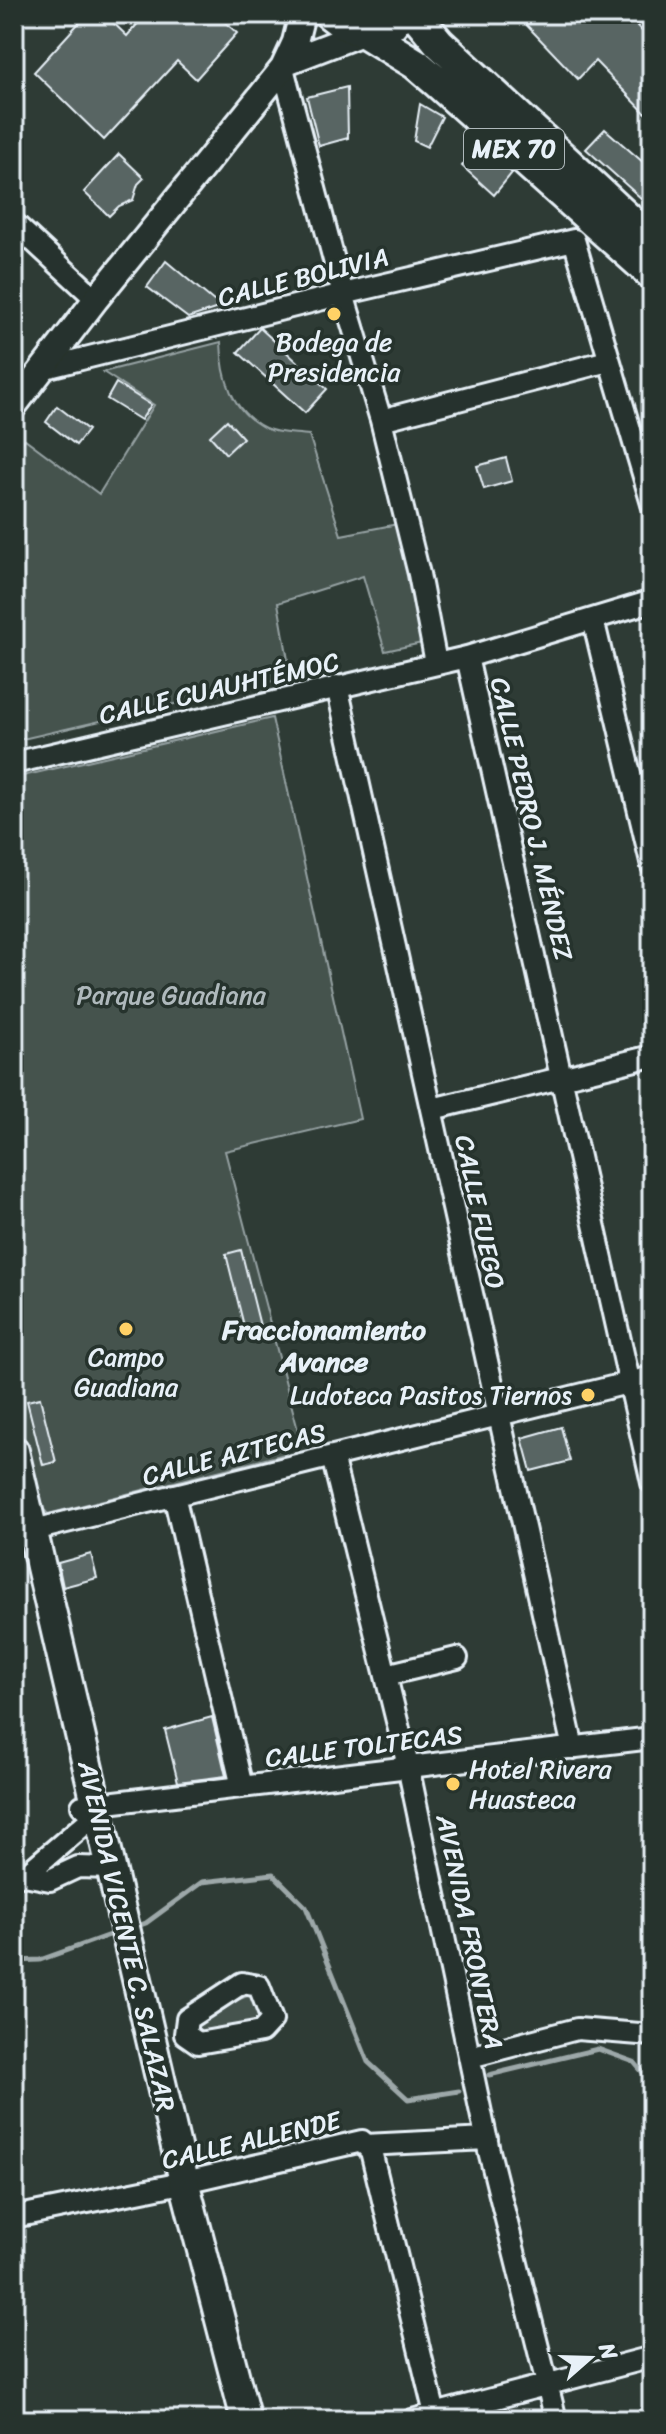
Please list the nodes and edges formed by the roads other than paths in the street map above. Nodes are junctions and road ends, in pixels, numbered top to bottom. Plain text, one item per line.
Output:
1 (302, 14) edge
2 (330, 14) edge
3 (400, 14) edge
4 (415, 14) edge
5 (365, 34) junction
6 (286, 64) junction
7 (14, 223) edge
8 (582, 229) junction
9 (652, 241) edge
10 (652, 274) edge
11 (343, 294) junction
12 (96, 299) junction
13 (608, 361) junction
14 (45, 368) junction
15 (14, 406) edge
16 (381, 420) junction
17 (652, 504) edge
18 (652, 601) edge
19 (593, 619) junction
20 (467, 657) junction
21 (436, 663) junction
22 (337, 686) junction
23 (14, 763) edge
24 (652, 866) edge
25 (652, 1056) edge
26 (562, 1078) junction
27 (432, 1109) junction
28 (652, 1377) edge
29 (628, 1383) junction
30 (497, 1415) junction
31 (14, 1451) edge
32 (332, 1456) junction
33 (652, 1483) edge
34 (174, 1495) junction
35 (20, 1529) edge
36 (457, 1658) dead end
37 (386, 1675) junction
38 (652, 1738) edge
39 (573, 1748) junction
40 (408, 1766) junction
41 (242, 1787) junction
42 (88, 1811) junction
43 (104, 1867) junction
44 (19, 1874) edge
45 (185, 2034) dead end
46 (652, 2035) edge
47 (147, 2046) junction
48 (470, 2057) junction
49 (487, 2139) junction
50 (365, 2145) junction
51 (178, 2183) junction
52 (14, 2217) edge
53 (652, 2357) edge
54 (547, 2383) junction
55 (435, 2414) junction
56 (229, 2420) edge
57 (246, 2420) edge
58 (412, 2420) edge
59 (556, 2420) edge

1 - 6 street
2 - 5 main road, MEX 70
3 - 5 main road
4 - 9 main road, MEX 70
5 - 6 street
5 - 8 main road, MEX 70
6 - 11 street
6 - 12 street
7 - 12 street
8 - 10 main road, MEX 70
8 - 11 street, CALLE BOLIVIA
8 - 13 street
11 - 14 street, CALLE BOLIVIA
11 - 16 street
12 - 14 street
13 - 16 street
13 - 17 street
14 - 15 street
16 - 21 street
18 - 19 street
19 - 20 street
19 - 24 street
20 - 21 street, CALLE PEDRO J. MÉNDEZ
20 - 26 street, CALLE PEDRO J. MÉNDEZ
21 - 22 street, CALLE CUAUHTÉMOC
22 - 23 street, CALLE CUAUHTÉMOC
22 - 27 street, CALLE FUEGO
25 - 26 street
26 - 27 street
26 - 29 street, CALLE PEDRO J. MÉNDEZ
27 - 30 street, CALLE FUEGO
28 - 29 street, CALLE AZTECAS
29 - 30 street, CALLE AZTECAS
29 - 33 street, CALLE PEDRO J. MÉNDEZ
30 - 32 street, CALLE AZTECAS
30 - 39 street, CALLE FUEGO
31 - 35 main road, AVENIDA VICENTE C. SALAZAR
32 - 34 street, CALLE AZTECAS
32 - 37 street, AVENIDA FRONTERA
34 - 35 street, CALLE AZTECAS
34 - 41 street
35 - 42 main road, AVENIDA VICENTE C. SALAZAR
36 - 37 street
37 - 40 street, AVENIDA FRONTERA
38 - 39 street, CALLE TOLTECAS
39 - 40 street, CALLE TOLTECAS
40 - 41 street, CALLE TOLTECAS
40 - 48 street, AVENIDA FRONTERA
41 - 42 street, CALLE TOLTECAS
42 - 43 main road, AVENIDA VICENTE C. SALAZAR
42 - 44 street
43 - 44 street
43 - 47 main road, AVENIDA VICENTE C. SALAZAR
45 - 47 street
46 - 48 street
47 - 51 main road, AVENIDA VICENTE C. SALAZAR
48 - 49 street, AVENIDA FRONTERA
49 - 50 street
49 - 54 street, AVENIDA FRONTERA
50 - 51 street, CALLE ALLENDE
50 - 55 street, CALLE ALLENDE
51 - 52 street, CALLE ALLENDE
51 - 56 main road, AVENIDA VICENTE C. SALAZAR
51 - 57 main road, AVENIDA VICENTE C. SALAZAR
53 - 54 street
54 - 55 street
54 - 59 street, AVENIDA FRONTERA
55 - 58 street

